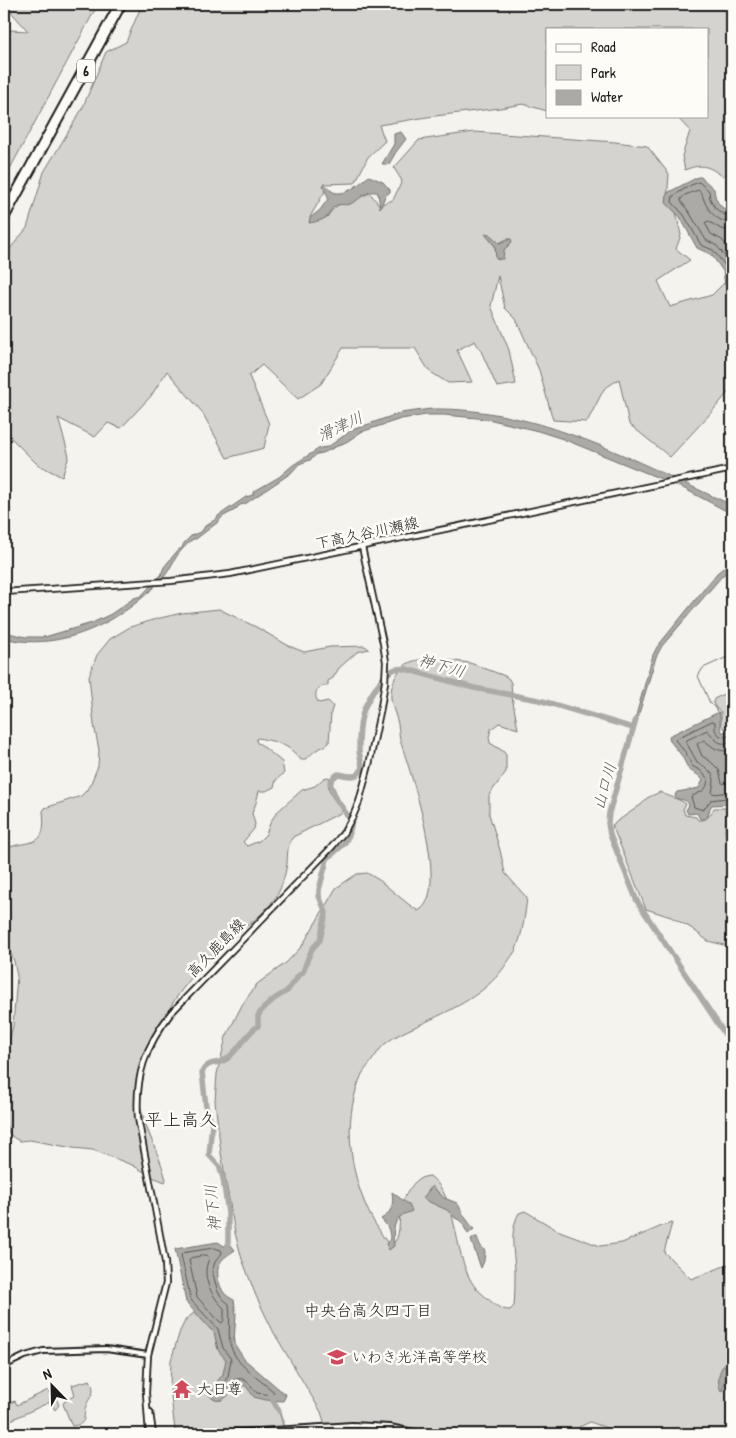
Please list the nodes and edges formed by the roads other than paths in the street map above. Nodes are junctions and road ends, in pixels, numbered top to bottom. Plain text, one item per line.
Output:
1 (118, 4) edge
2 (123, 4) edge
3 (4, 212) edge
4 (4, 221) edge
5 (732, 470) edge
6 (362, 547) junction
7 (4, 592) edge
8 (148, 1355) junction
9 (4, 1366) edge
10 (147, 1389) junction
11 (149, 1434) edge
12 (153, 1434) edge
13 (212, 1434) edge
14 (278, 1434) edge
15 (406, 1434) edge
16 (424, 1434) edge

1 - 3 highway, 6
2 - 4 highway, 6
5 - 6 main road, 下高久谷川瀬線
6 - 7 main road, 下高久谷川瀬線
6 - 8 main road, 高久鹿島線
8 - 9 street
8 - 10 main road, 高久鹿島線
10 - 11 main road, 高久鹿島線
10 - 12 main road, 高久鹿島線
13 - 16 street
14 - 15 street

